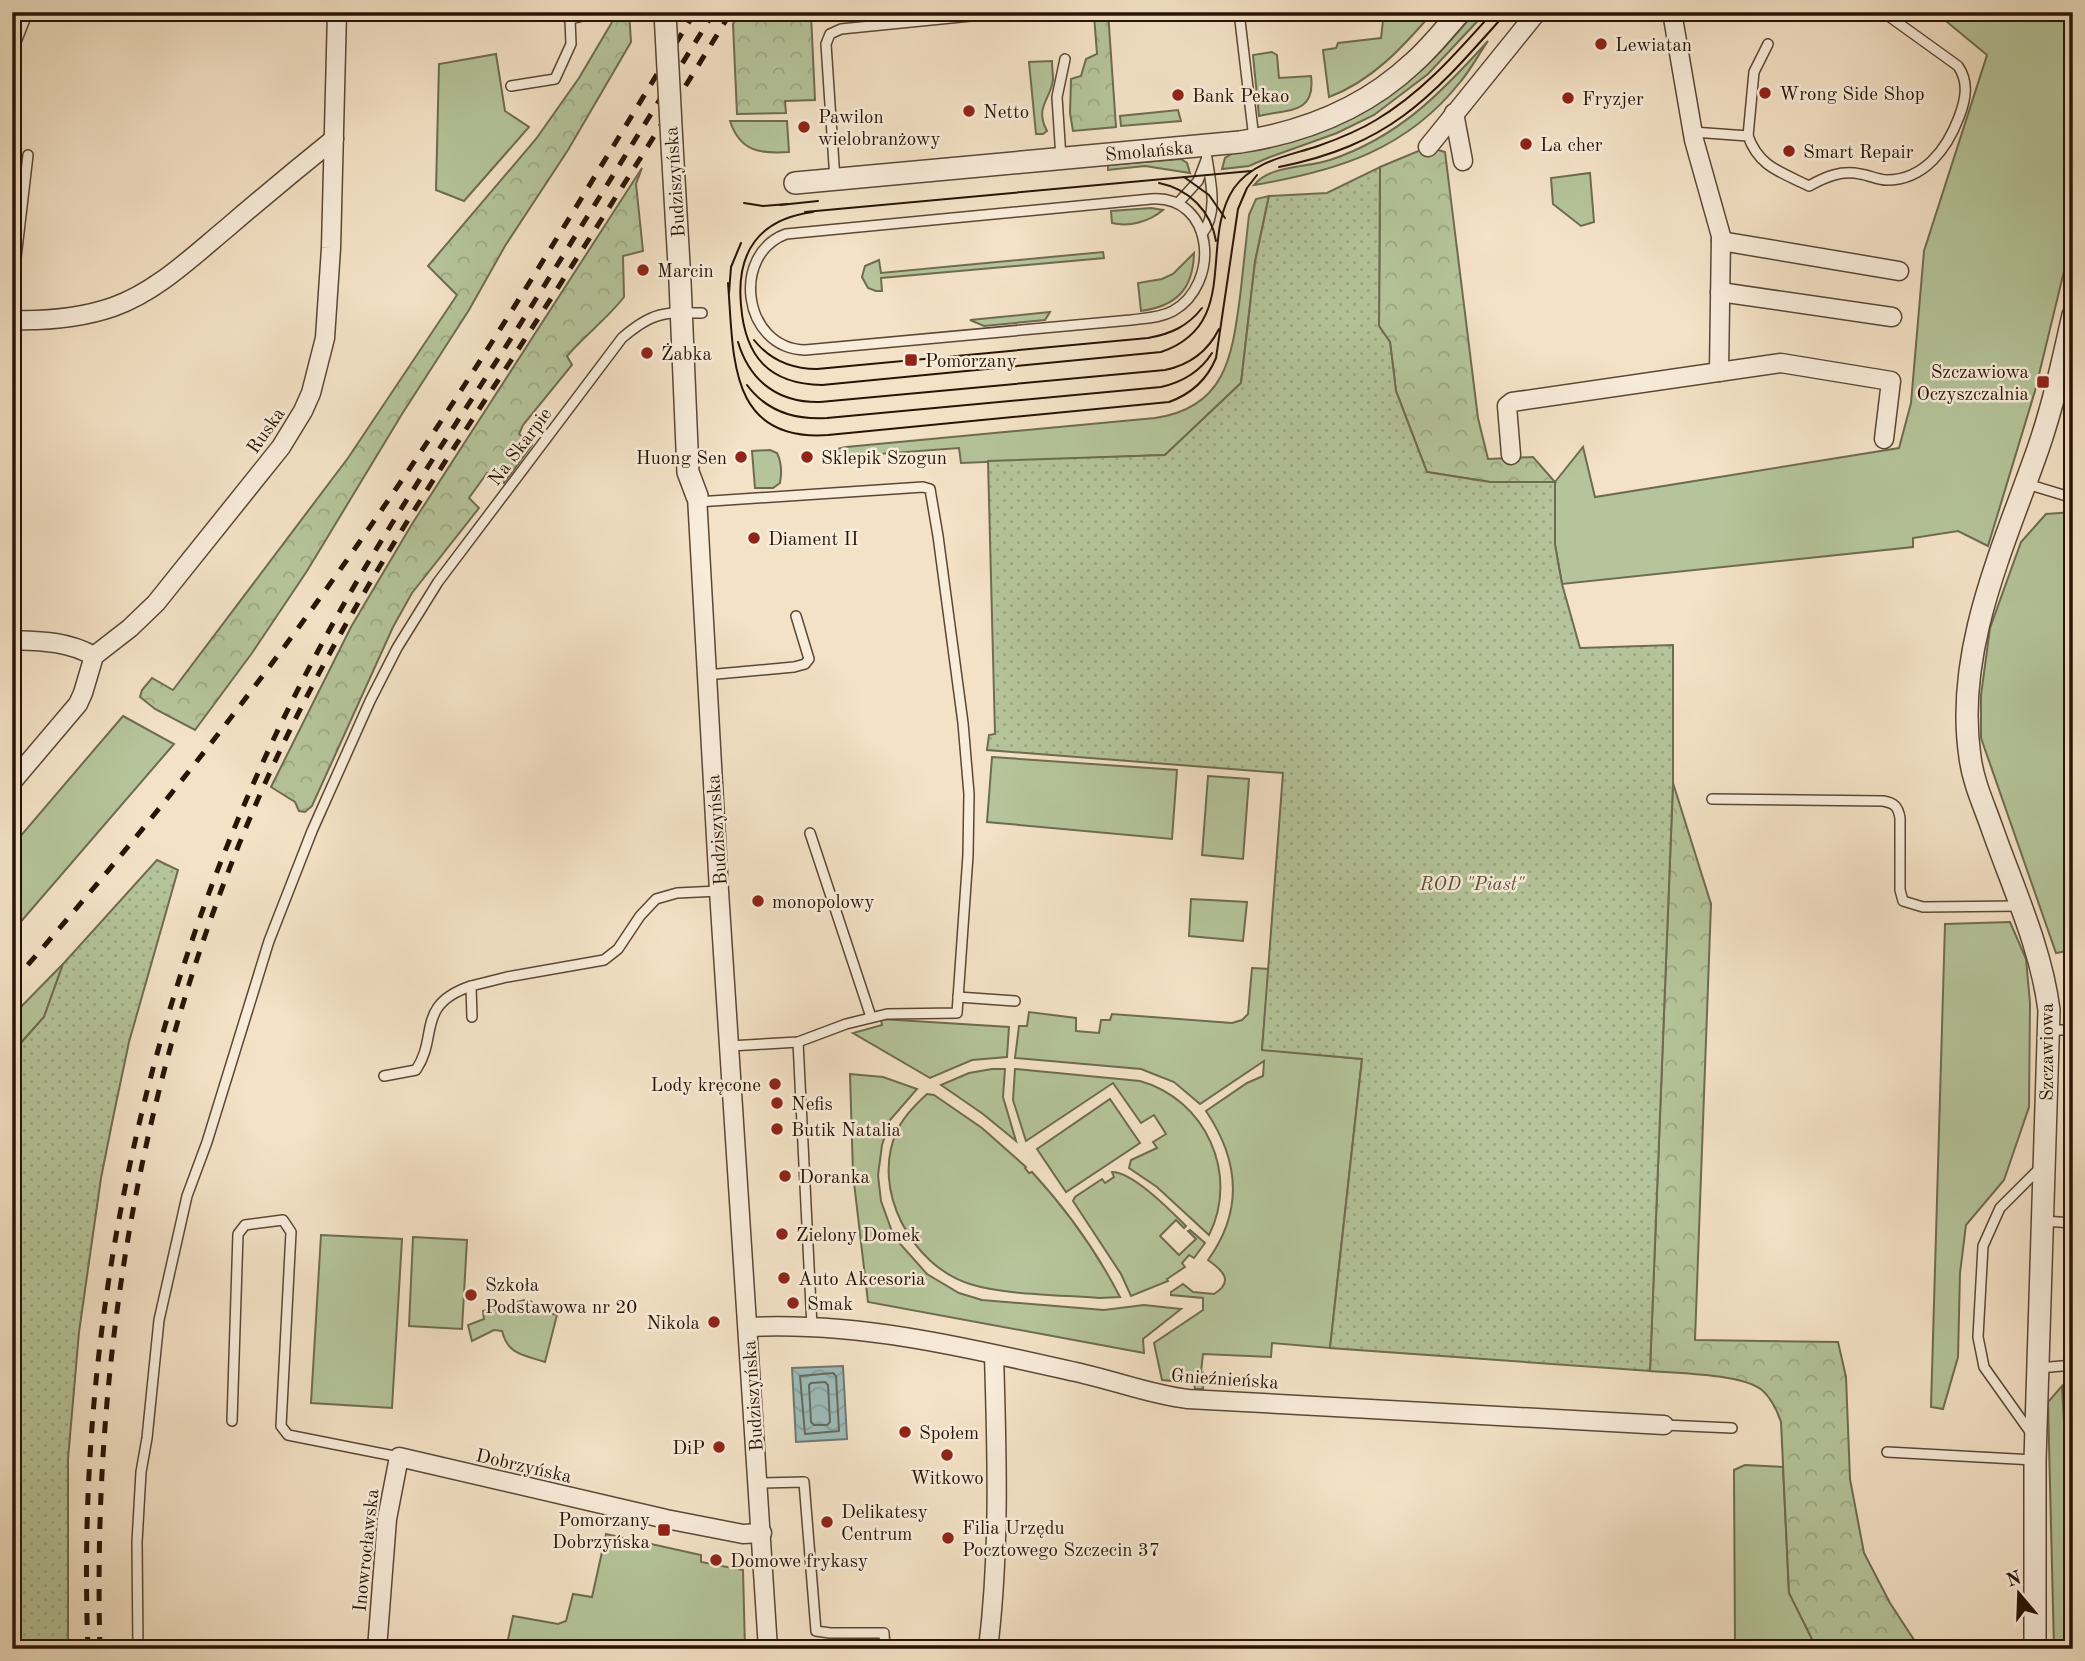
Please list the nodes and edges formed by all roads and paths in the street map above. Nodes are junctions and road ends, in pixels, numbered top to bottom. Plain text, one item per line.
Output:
1 (23, 12) edge
2 (337, 12) edge
3 (558, 12) edge
4 (584, 12) edge
5 (665, 12) edge
6 (1011, 12) edge
7 (1239, 12) edge
8 (1460, 12) edge
9 (1537, 12) edge
10 (1672, 12) edge
11 (1882, 12) edge
12 (570, 19) junction
13 (12, 40) edge
14 (1768, 44) dead end
15 (1065, 59) dead end
16 (511, 86) dead end
17 (1454, 113) junction
18 (1693, 132) junction
19 (1748, 136) junction
20 (334, 139) junction
21 (1254, 140) junction
22 (1428, 147) dead end
23 (1206, 150) junction
24 (28, 155) dead end
25 (1061, 158) junction
26 (1463, 161) dead end
27 (835, 180) junction
28 (795, 183) dead end
29 (1178, 203) junction
30 (1202, 234) junction
31 (1721, 241) junction
32 (1899, 271) dead end
33 (12, 292) edge
34 (1720, 292) junction
35 (691, 313) junction
36 (2073, 315) edge
37 (1892, 317) dead end
38 (12, 320) edge
39 (1719, 372) junction
40 (1884, 439) dead end
41 (1511, 455) dead end
42 (2025, 484) junction
43 (2073, 498) edge
44 (697, 499) junction
45 (796, 616) dead end
46 (12, 640) edge
47 (94, 656) junction
48 (706, 675) junction
49 (12, 782) edge
50 (1712, 799) dead end
51 (810, 833) dead end
52 (719, 891) junction
53 (2020, 906) junction
54 (471, 986) junction
55 (958, 997) junction
56 (1015, 1000) dead end
57 (472, 1017) dead end
58 (871, 1017) junction
59 (2049, 1030) junction
60 (2073, 1030) edge
61 (798, 1042) junction
62 (730, 1046) junction
63 (384, 1076) dead end
64 (2044, 1164) junction
65 (2041, 1221) junction
66 (2073, 1223) edge
67 (748, 1327) junction
68 (812, 1327) junction
69 (994, 1355) junction
70 (2073, 1365) edge
71 (2037, 1368) junction
72 (232, 1421) dead end
73 (1664, 1425) joint
74 (1732, 1428) dead end
75 (2035, 1450) junction
76 (1887, 1452) dead end
77 (399, 1457) junction
78 (758, 1483) junction
79 (762, 1533) junction
80 (138, 1649) edge
81 (377, 1649) edge
82 (768, 1649) edge
83 (885, 1649) edge
84 (988, 1649) edge
85 (2035, 1649) edge

1 - 13 street
2 - 20 street, Ruska
3 - 12 lane
4 - 12 lane
5 - 35 street, Budziszyńska, bridge
6 - 27 lane
7 - 21 lane
8 - 21 street, Smolańska
9 - 17 street
10 - 18 street
11 - 19 lane
12 - 16 lane
14 - 19 lane
15 - 25 lane
17 - 22 street
17 - 26 street
18 - 19 lane
18 - 31 street
20 - 38 street
20 - 47 street, Ruska
21 - 23 street, Smolańska
23 - 25 street, Smolańska
23 - 29 lane
23 - 30 lane
24 - 33 lane
25 - 27 street, Smolańska
27 - 28 street, Smolańska
29 - 30 lane
29 - 30 lane
31 - 32 street
31 - 34 street
34 - 37 street
34 - 39 street
35 - 44 street, Budziszyńska
35 - 80 lane, Na Skarpie
36 - 42 street, Szczawiowa
39 - 40 street
39 - 41 street
42 - 43 lane
42 - 53 street, Szczawiowa
44 - 48 street, Budziszyńska
44 - 55 lane
45 - 48 lane
46 - 47 street
47 - 49 street
48 - 52 street, Budziszyńska
50 - 53 lane
51 - 58 lane
52 - 54 lane
52 - 62 street, Budziszyńska
53 - 59 street, Szczawiowa
54 - 57 lane
54 - 63 lane
55 - 56 lane
55 - 58 lane
58 - 61 lane
59 - 60 lane
59 - 64 street, Szczawiowa
61 - 62 lane
61 - 68 lane
62 - 67 street, Budziszyńska
64 - 65 street, Szczawiowa
64 - 75 lane
65 - 66 lane
65 - 71 street, Szczawiowa
67 - 68 street, Gnieźnieńska
67 - 78 street, Budziszyńska
68 - 69 street, Gnieźnieńska
69 - 73 street, Gnieźnieńska
69 - 84 street
70 - 71 lane
71 - 75 street, Szczawiowa
72 - 77 lane, Dobrzyńska
73 - 74 lane
75 - 76 lane
75 - 85 street, Szczawiowa
77 - 79 street, Dobrzyńska
77 - 81 street, Inowrocławska
78 - 79 street, Budziszyńska
78 - 83 lane
79 - 82 street, Budziszyńska

